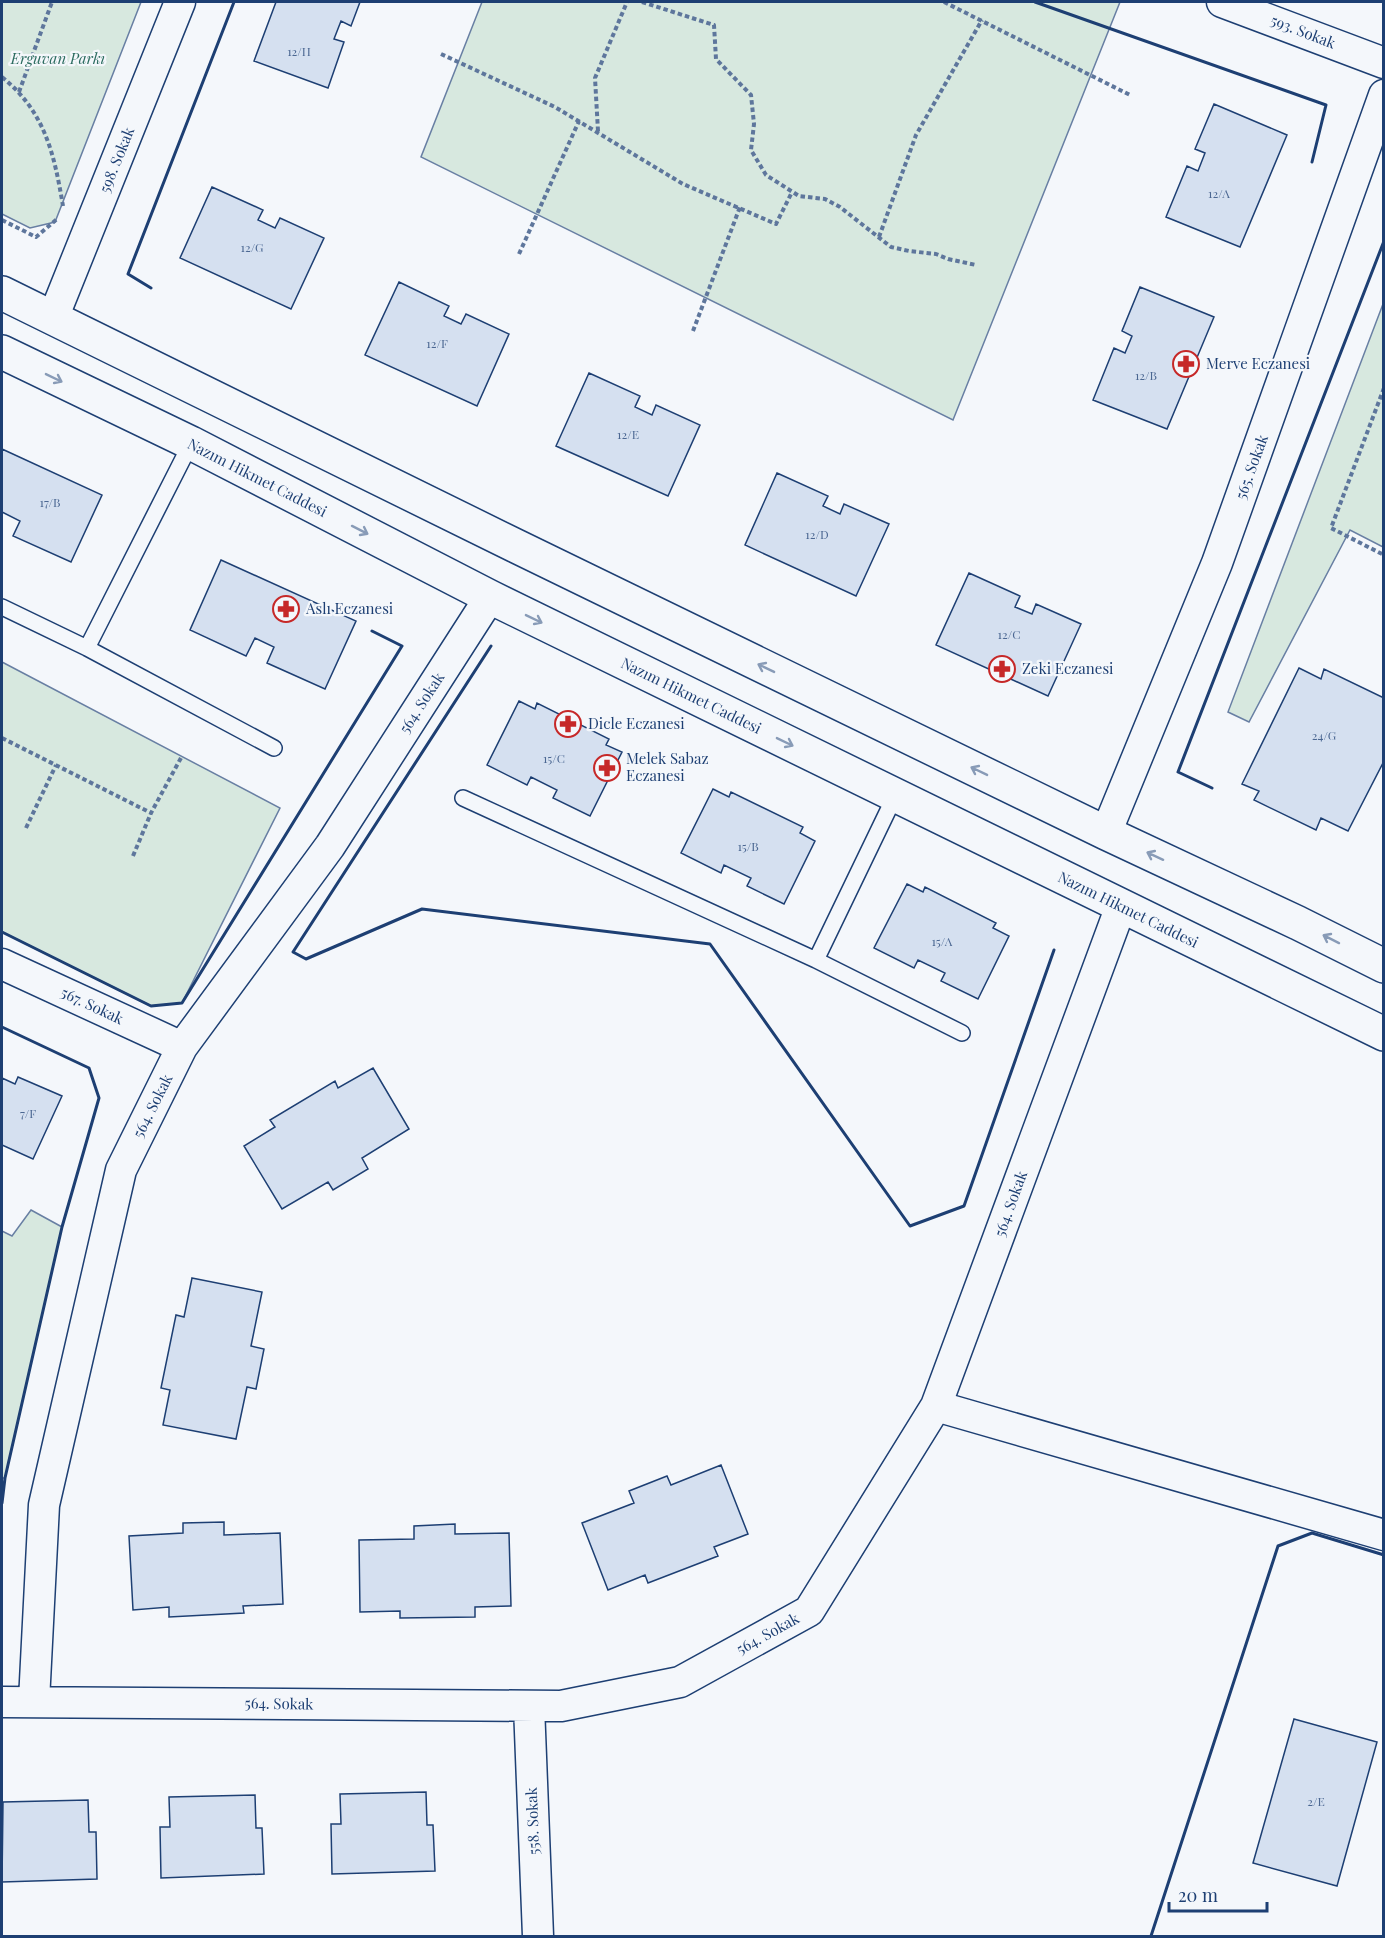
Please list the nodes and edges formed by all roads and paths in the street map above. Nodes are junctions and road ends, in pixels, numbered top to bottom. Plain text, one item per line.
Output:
1 (52, 2) edge
2 (180, 2) edge
3 (627, 2) edge
4 (642, 2) edge
5 (944, 2) edge
6 (1222, 2) edge
7 (982, 20) junction
8 (441, 54) dead end
9 (1383, 63) edge
10 (2, 77) edge
11 (19, 92) junction
12 (1130, 95) dead end
13 (1383, 95) edge
14 (579, 121) junction
15 (598, 132) junction
16 (792, 192) junction
17 (740, 207) junction
18 (65, 212) dead end
19 (2, 220) edge
20 (36, 237) dead end
21 (879, 237) junction
22 (519, 254) dead end
23 (976, 265) dead end
24 (2, 293) edge
25 (53, 318) junction
26 (693, 331) dead end
27 (2, 352) edge
28 (1383, 388) edge
29 (190, 444) junction
30 (1383, 555) edge
31 (490, 597) junction
32 (2, 607) edge
33 (87, 648) junction
34 (2, 738) edge
35 (274, 748) dead end
36 (182, 756) dead end
37 (56, 765) junction
38 (895, 796) junction
39 (463, 798) dead end
40 (151, 813) junction
41 (26, 828) dead end
42 (1106, 833) junction
43 (132, 856) dead end
44 (1121, 906) junction
45 (816, 960) junction
46 (2, 964) edge
47 (1383, 966) edge
48 (962, 1033) dead end
49 (1383, 1034) edge
50 (182, 1047) junction
51 (936, 1406) junction
52 (1383, 1535) edge
53 (34, 1701) junction
54 (2, 1702) edge
55 (529, 1706) junction
56 (538, 1936) edge

1 - 11 path
2 - 25 street, 598. Sokak
3 - 15 path
4 - 16 path
5 - 7 path
6 - 9 street, 593. Sokak
7 - 12 path
7 - 21 path
8 - 14 path
10 - 11 path
11 - 18 path
13 - 42 street, 565. Sokak
14 - 15 path
14 - 22 path
15 - 17 path
16 - 17 path
16 - 21 path
17 - 26 path
19 - 20 path
21 - 23 path
24 - 25 main road
42 -> 25 main road
27 -> 29 main road, Nazım Hikmet Caddesi
28 - 30 path
29 -> 31 main road, Nazım Hikmet Caddesi
29 - 33 lane
31 -> 38 main road, Nazım Hikmet Caddesi
31 - 50 street, 564. Sokak
32 - 33 lane
33 - 35 lane
34 - 37 path
36 - 40 path
37 - 40 path
37 - 41 path
38 - 44 main road, Nazım Hikmet Caddesi
38 - 45 lane
39 - 45 lane
40 - 43 path
47 -> 42 main road
44 - 49 main road, Nazım Hikmet Caddesi
44 - 51 street, 564. Sokak
45 - 48 lane
46 - 50 street, 567. Sokak
50 - 53 street, 564. Sokak
51 - 52 street
51 - 55 street, 564. Sokak
53 - 54 street, 564. Sokak
53 - 55 street, 564. Sokak
55 - 56 street, 558. Sokak

